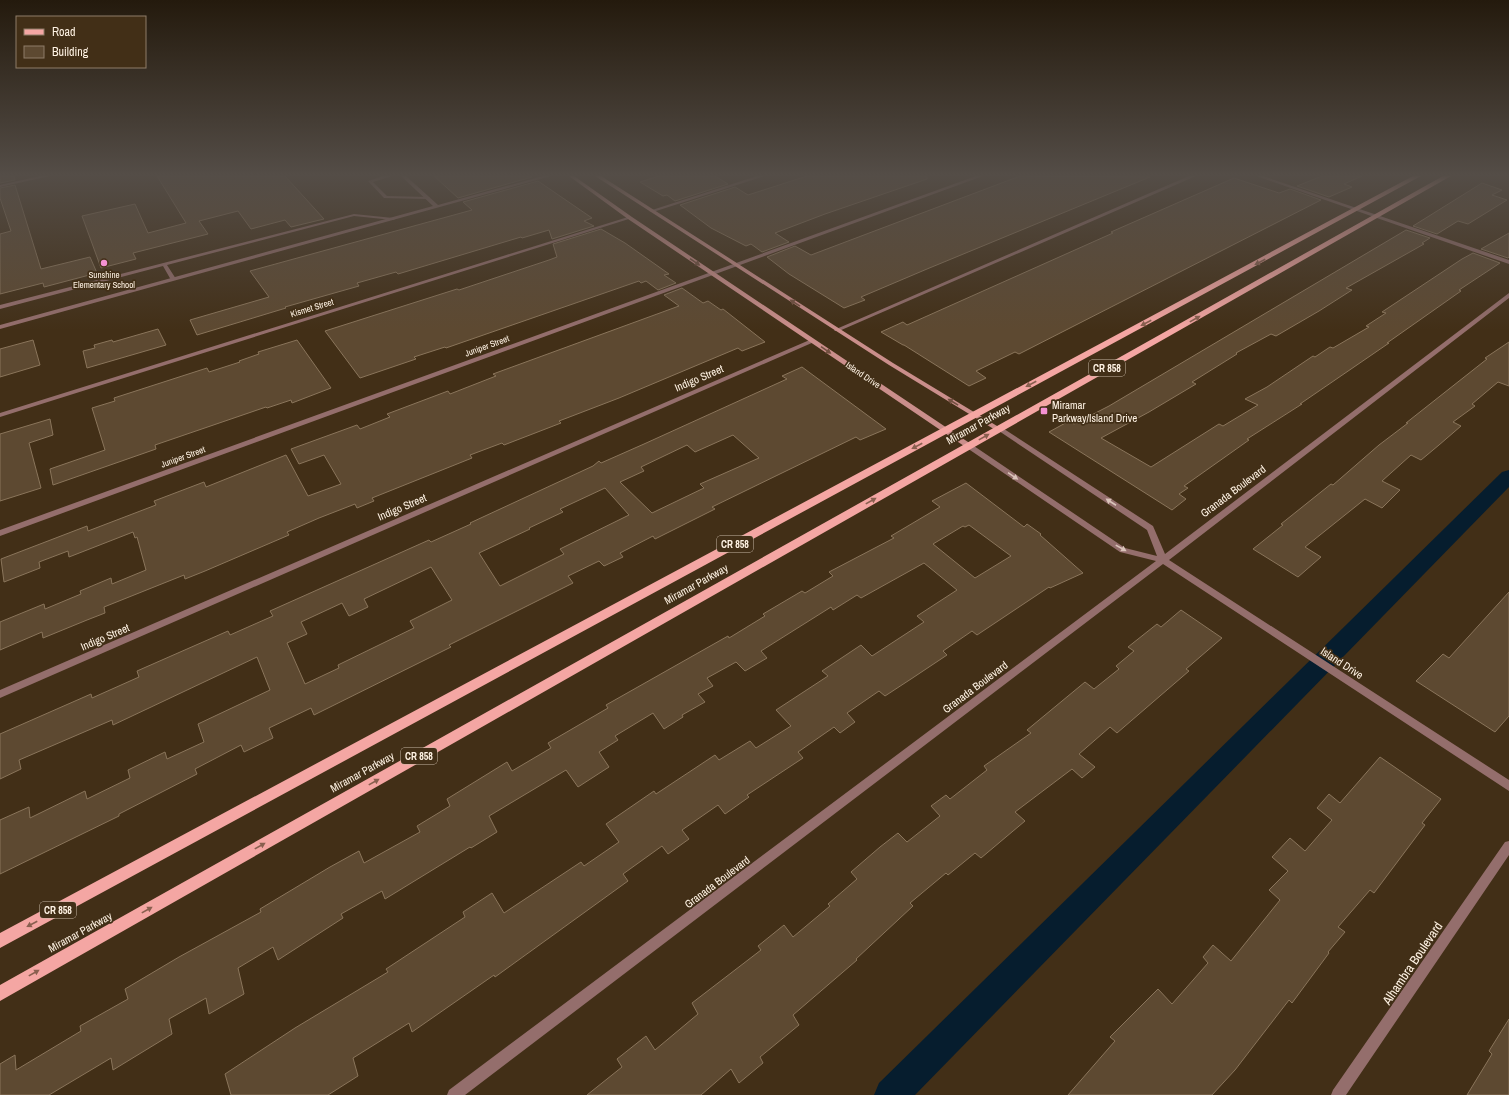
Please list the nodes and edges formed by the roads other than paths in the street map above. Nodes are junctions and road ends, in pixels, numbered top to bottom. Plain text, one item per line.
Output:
1 (307, 227) edge
2 (363, 227) edge
3 (601, 227) edge
4 (643, 227) edge
5 (676, 227) edge
6 (840, 227) edge
7 (1076, 227) edge
8 (1324, 227) edge
9 (1358, 227) edge
10 (1406, 227) edge
11 (1509, 262) edge
12 (164, 264) junction
13 (736, 265) junction
14 (713, 274) junction
15 (173, 279) junction
16 (1509, 295) edge
17 (0, 307) edge
18 (0, 327) edge
19 (837, 330) junction
20 (812, 341) junction
21 (974, 414) junction
22 (0, 415) edge
23 (999, 429) junction
24 (946, 430) junction
25 (969, 446) junction
26 (0, 533) edge
27 (1163, 560) junction
28 (0, 694) edge
29 (1509, 786) edge
30 (1509, 846) edge
31 (0, 941) edge
32 (0, 993) edge
33 (454, 1095) edge
34 (1338, 1095) edge

1 - 12 street
2 - 15 street
3 - 22 street, Kismet Street
4 -> 14 street, Island Drive
5 - 13 street
6 - 13 street, Juniper Street
7 - 19 street
8 -> 21 main road, Miramar Parkway / CR 858
23 -> 9 main road, Miramar Parkway / CR 858
10 - 11 street
12 - 15 street
12 - 17 street
13 - 14 street, Juniper Street
19 -> 13 street
14 - 20 street, Island Drive
14 - 26 street, Juniper Street
15 - 18 street
16 - 27 street, Granada Boulevard
21 -> 19 street
20 -> 24 street, Island Drive
20 - 28 street, Indigo Street
21 - 23 street
21 - 24 main road, Miramar Parkway / CR 858
25 -> 23 main road, Miramar Parkway / CR 858
27 -> 23 street
24 - 25 street, Island Drive
24 -> 31 main road, Miramar Parkway / CR 858
25 -> 27 street, Island Drive
32 -> 25 main road, Miramar Parkway / CR 858
27 - 29 street, Island Drive
27 - 33 street, Granada Boulevard
30 - 34 street, Alhambra Boulevard

